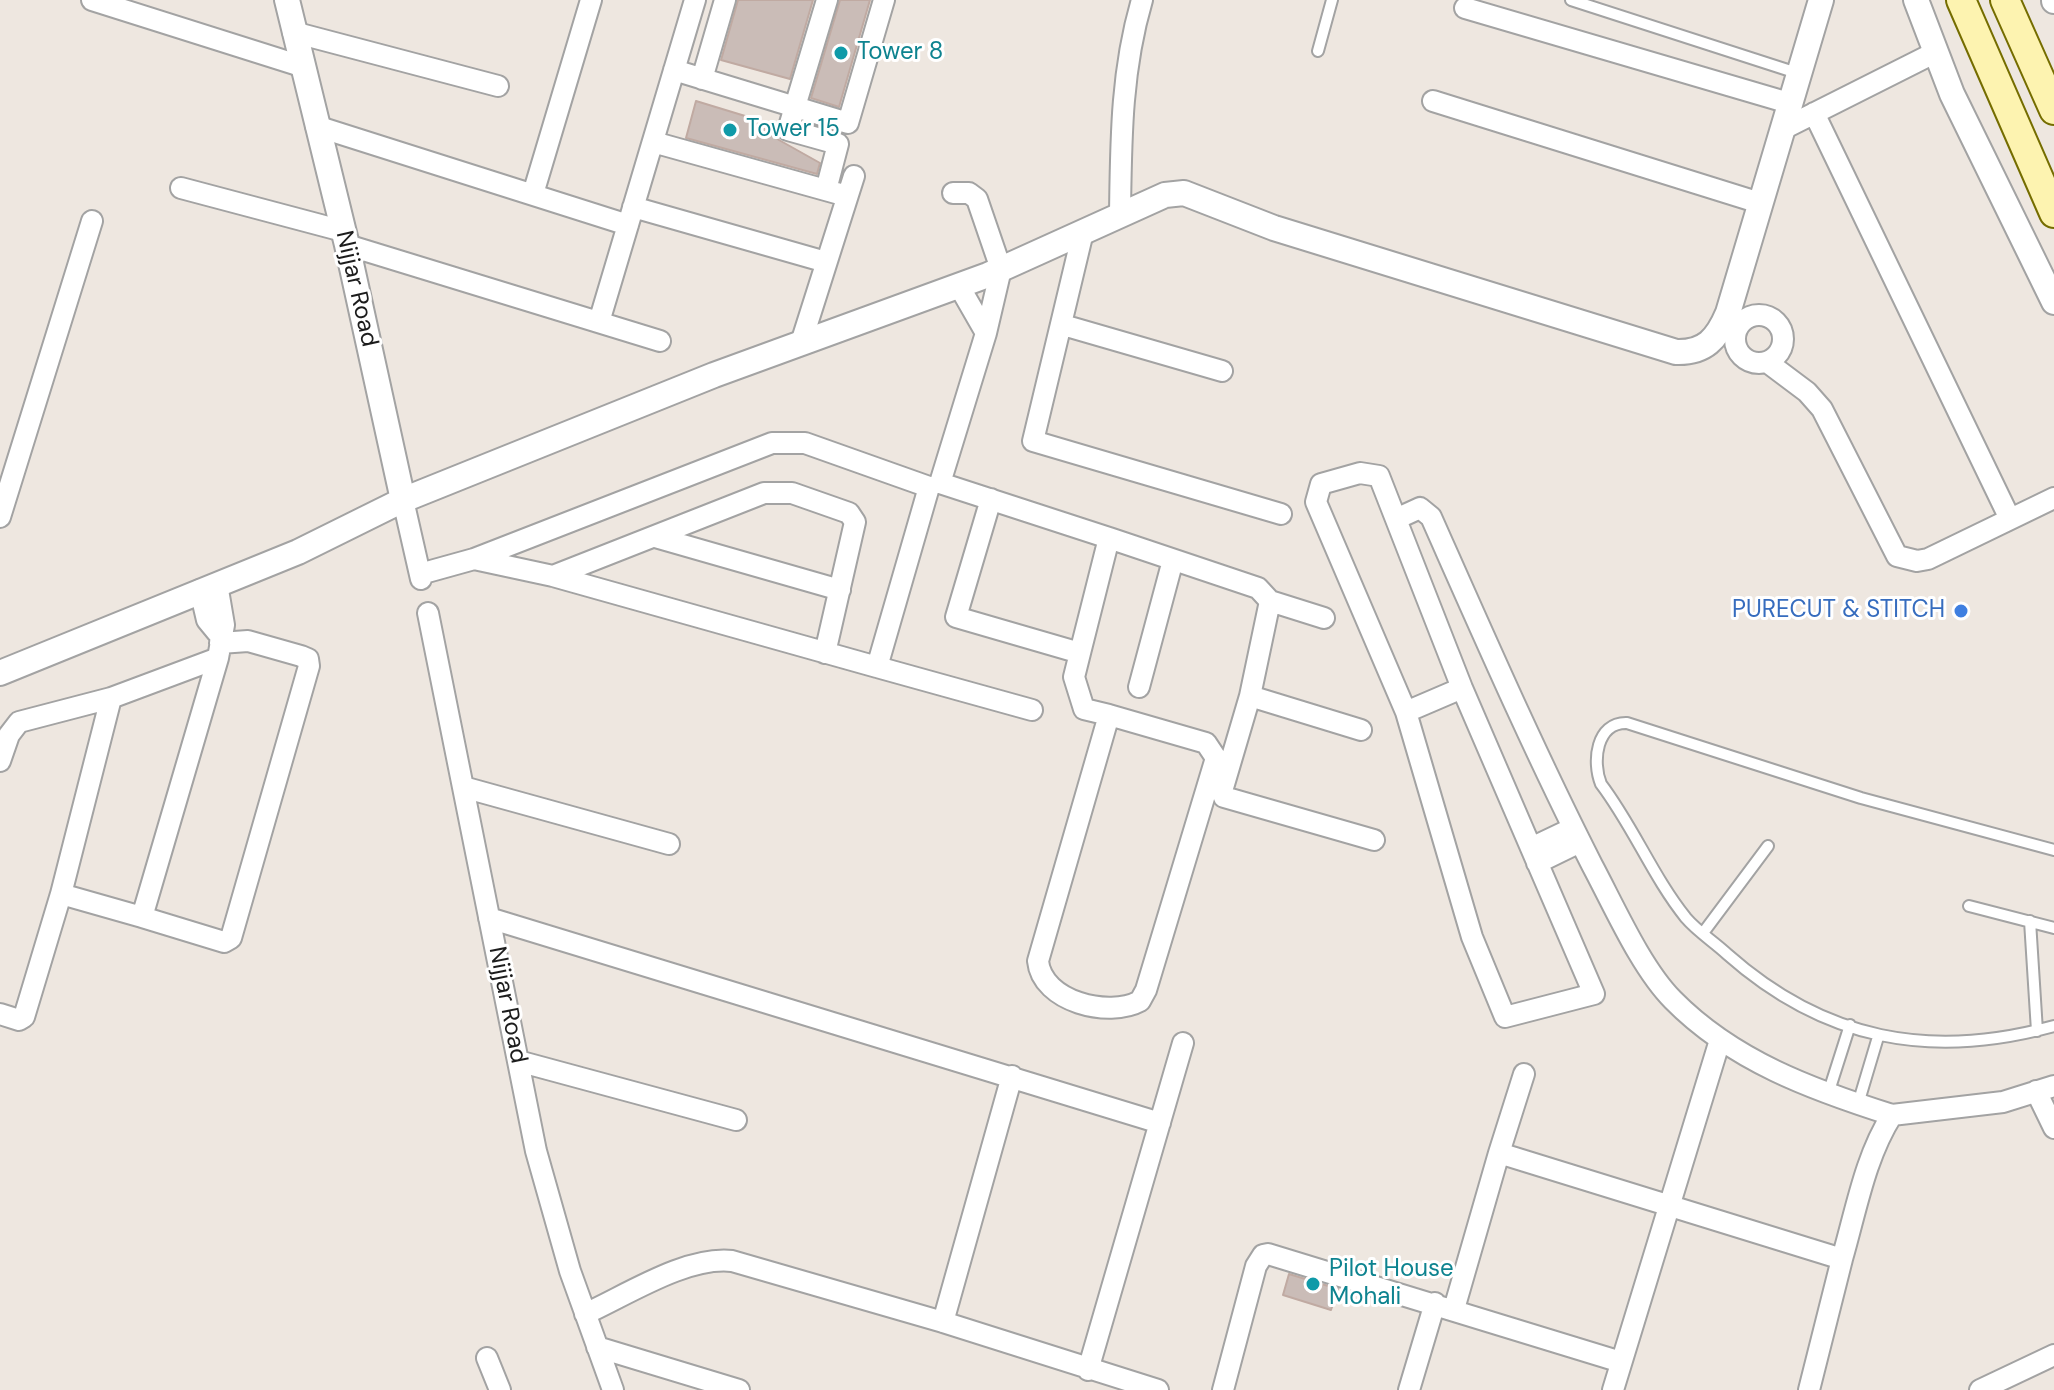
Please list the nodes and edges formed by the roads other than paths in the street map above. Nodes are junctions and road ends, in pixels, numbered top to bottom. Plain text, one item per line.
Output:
1 (92, 0) edge
2 (287, 0) edge
3 (591, 0) edge
4 (695, 0) edge
5 (725, 0) edge
6 (827, 0) edge
7 (884, 0) edge
8 (1142, 0) edge
9 (1332, 0) edge
10 (1571, 0) edge
11 (1821, 0) edge
12 (1916, 0) edge
13 (1961, 0) edge
14 (2005, 0) edge
15 (1465, 8) dead end
16 (293, 32) junction
17 (1318, 51) dead end
18 (1936, 52) junction
19 (301, 66) junction
20 (674, 70) junction
21 (1798, 74) junction
22 (702, 79) junction
23 (498, 86) dead end
24 (1433, 101) dead end
25 (1789, 103) junction
26 (796, 107) junction
27 (2054, 110) edge
28 (1814, 113) junction
29 (316, 126) junction
30 (1781, 130) junction
31 (653, 142) junction
32 (854, 176) dead end
33 (181, 188) dead end
34 (826, 190) junction
35 (953, 193) dead end
36 (533, 194) junction
37 (847, 196) junction
38 (1760, 203) junction
39 (2054, 213) edge
40 (1120, 214) junction
41 (631, 216) junction
42 (92, 221) dead end
43 (1083, 232) junction
44 (345, 238) junction
45 (826, 262) junction
46 (1001, 269) junction
47 (959, 286) junction
48 (2054, 302) edge
49 (599, 322) junction
50 (1732, 322) junction
51 (1063, 325) junction
52 (986, 333) junction
53 (660, 341) dead end
54 (801, 343) junction
55 (1767, 362) junction
56 (1222, 371) dead end
57 (2054, 498) edge
58 (991, 499) junction
59 (403, 500) junction
60 (1281, 514) dead end
61 (0, 517) edge
62 (1396, 519) junction
63 (2010, 519) junction
64 (655, 537) junction
65 (1109, 538) junction
66 (474, 559) junction
67 (1173, 560) junction
68 (553, 576) junction
69 (208, 587) junction
70 (840, 590) junction
71 (1270, 601) junction
72 (428, 613) dead end
73 (1324, 618) dead end
74 (220, 646) junction
75 (825, 653) junction
76 (1080, 653) junction
77 (877, 667) junction
78 (0, 673) edge
79 (1139, 687) dead end
80 (1462, 688) junction
81 (1250, 696) junction
82 (111, 698) junction
83 (1032, 710) dead end
84 (1406, 712) junction
85 (1109, 715) junction
86 (1361, 730) dead end
87 (0, 761) edge
88 (463, 787) junction
89 (1577, 835) junction
90 (1374, 840) dead end
91 (669, 844) dead end
92 (1768, 846) dead end
93 (2054, 850) edge
94 (1534, 856) junction
95 (61, 894) junction
96 (1969, 906) dead end
97 (142, 917) junction
98 (489, 918) junction
99 (2030, 921) junction
100 (2054, 928) edge
101 (1703, 933) junction
102 (0, 1014) edge
103 (1850, 1025) junction
104 (2054, 1026) edge
105 (2037, 1031) junction
106 (1878, 1037) junction
107 (1720, 1040) junction
108 (1183, 1043) dead end
109 (518, 1061) junction
110 (1524, 1074) dead end
111 (1012, 1076) junction
112 (2045, 1088) edge
113 (1828, 1094) junction
114 (1858, 1104) junction
115 (1892, 1115) junction
116 (736, 1120) dead end
117 (1160, 1123) junction
118 (2054, 1128) edge
119 (1499, 1153) junction
120 (1667, 1206) junction
121 (1842, 1259) junction
122 (1444, 1306) junction
123 (585, 1314) junction
124 (943, 1322) junction
125 (597, 1347) junction
126 (2054, 1355) edge
127 (487, 1358) dead end
128 (1621, 1362) junction
129 (1088, 1370) junction
130 (500, 1390) edge
131 (613, 1390) edge
132 (739, 1390) edge
133 (1158, 1390) edge
134 (1223, 1390) edge
135 (1409, 1390) edge
136 (1613, 1390) edge
137 (1809, 1390) edge
138 (1980, 1390) edge

1 - 19 street
2 - 16 street, Nijjar Road
3 - 36 street
4 - 20 street
5 - 22 street
6 - 26 street
7 - 26 street
8 - 40 street
9 - 17 lane
10 - 21 lane
11 - 21 street
12 - 18 street
13 - 39 main road
14 - 27 main road
15 - 25 street
16 - 19 street, Nijjar Road
16 - 23 street
18 - 28 street
18 - 48 street
19 - 29 street, Nijjar Road
20 - 22 street
20 - 31 street
21 - 25 street
22 - 26 street
24 - 38 street
25 - 30 street
26 - 34 street
28 - 30 street
28 - 63 street
29 - 36 street
29 - 44 street, Nijjar Road
30 - 38 street
31 - 34 street
31 - 41 street
32 - 37 street
33 - 44 street
34 - 37 street
35 - 46 street
36 - 41 street
37 - 45 street
38 - 50 street
40 - 43 street
40 - 50 street
41 - 45 street
41 - 49 street
42 - 61 street
43 - 46 street
43 - 51 street
44 - 49 street
44 - 59 street, Nijjar Road
45 - 54 street
46 - 47 street
46 - 52 street
47 - 52 street
47 - 54 street
49 - 53 street
50 - 55 street
50 - 55 street
51 - 56 street
51 - 60 street
52 - 58 street
54 - 59 street
55 - 63 street
57 - 63 street
58 - 65 street
58 - 76 street
59 - 66 street, Nijjar Road
59 - 69 street
62 - 80 street
62 - 84 street
62 - 89 street
64 - 68 street
64 - 70 street
64 - 70 street
65 - 67 street
65 - 76 street
66 - 68 street
66 - 77 street
67 - 71 street
67 - 79 street
68 - 75 street
69 - 74 street
69 - 78 street
70 - 75 street
71 - 73 street
71 - 81 street
72 - 88 street, Nijjar Road
74 - 82 street
74 - 97 street
74 - 97 street
75 - 77 street
76 - 85 street
77 - 83 street
80 - 84 street
80 - 94 street
81 - 86 street
81 - 90 street
82 - 87 street
82 - 95 street
84 - 94 street
85 - 85 street
88 - 91 street
88 - 98 street, Nijjar Road
89 - 94 street
89 - 107 street
92 - 101 lane
93 - 101 lane
95 - 97 street
95 - 102 street
96 - 99 lane
98 - 109 street, Nijjar Road
98 - 111 street
99 - 100 lane
99 - 105 lane
101 - 103 lane
103 - 106 lane
103 - 113 lane
104 - 105 lane
105 - 106 lane
106 - 114 lane
107 - 113 street
107 - 120 street
108 - 117 street
109 - 116 street
109 - 123 street, Nijjar Road
110 - 119 street
111 - 117 street
111 - 124 street
112 - 115 street
112 - 118 street
113 - 114 street
114 - 115 street
115 - 121 street
117 - 129 street
119 - 120 street
119 - 122 street
120 - 121 street
120 - 128 street
121 - 137 street
122 - 128 street
122 - 134 street
122 - 135 street
123 - 124 street
123 - 125 street, Nijjar Road
124 - 129 street
125 - 131 street, Nijjar Road
125 - 132 street
126 - 138 street
127 - 130 street
128 - 136 street
129 - 133 street

